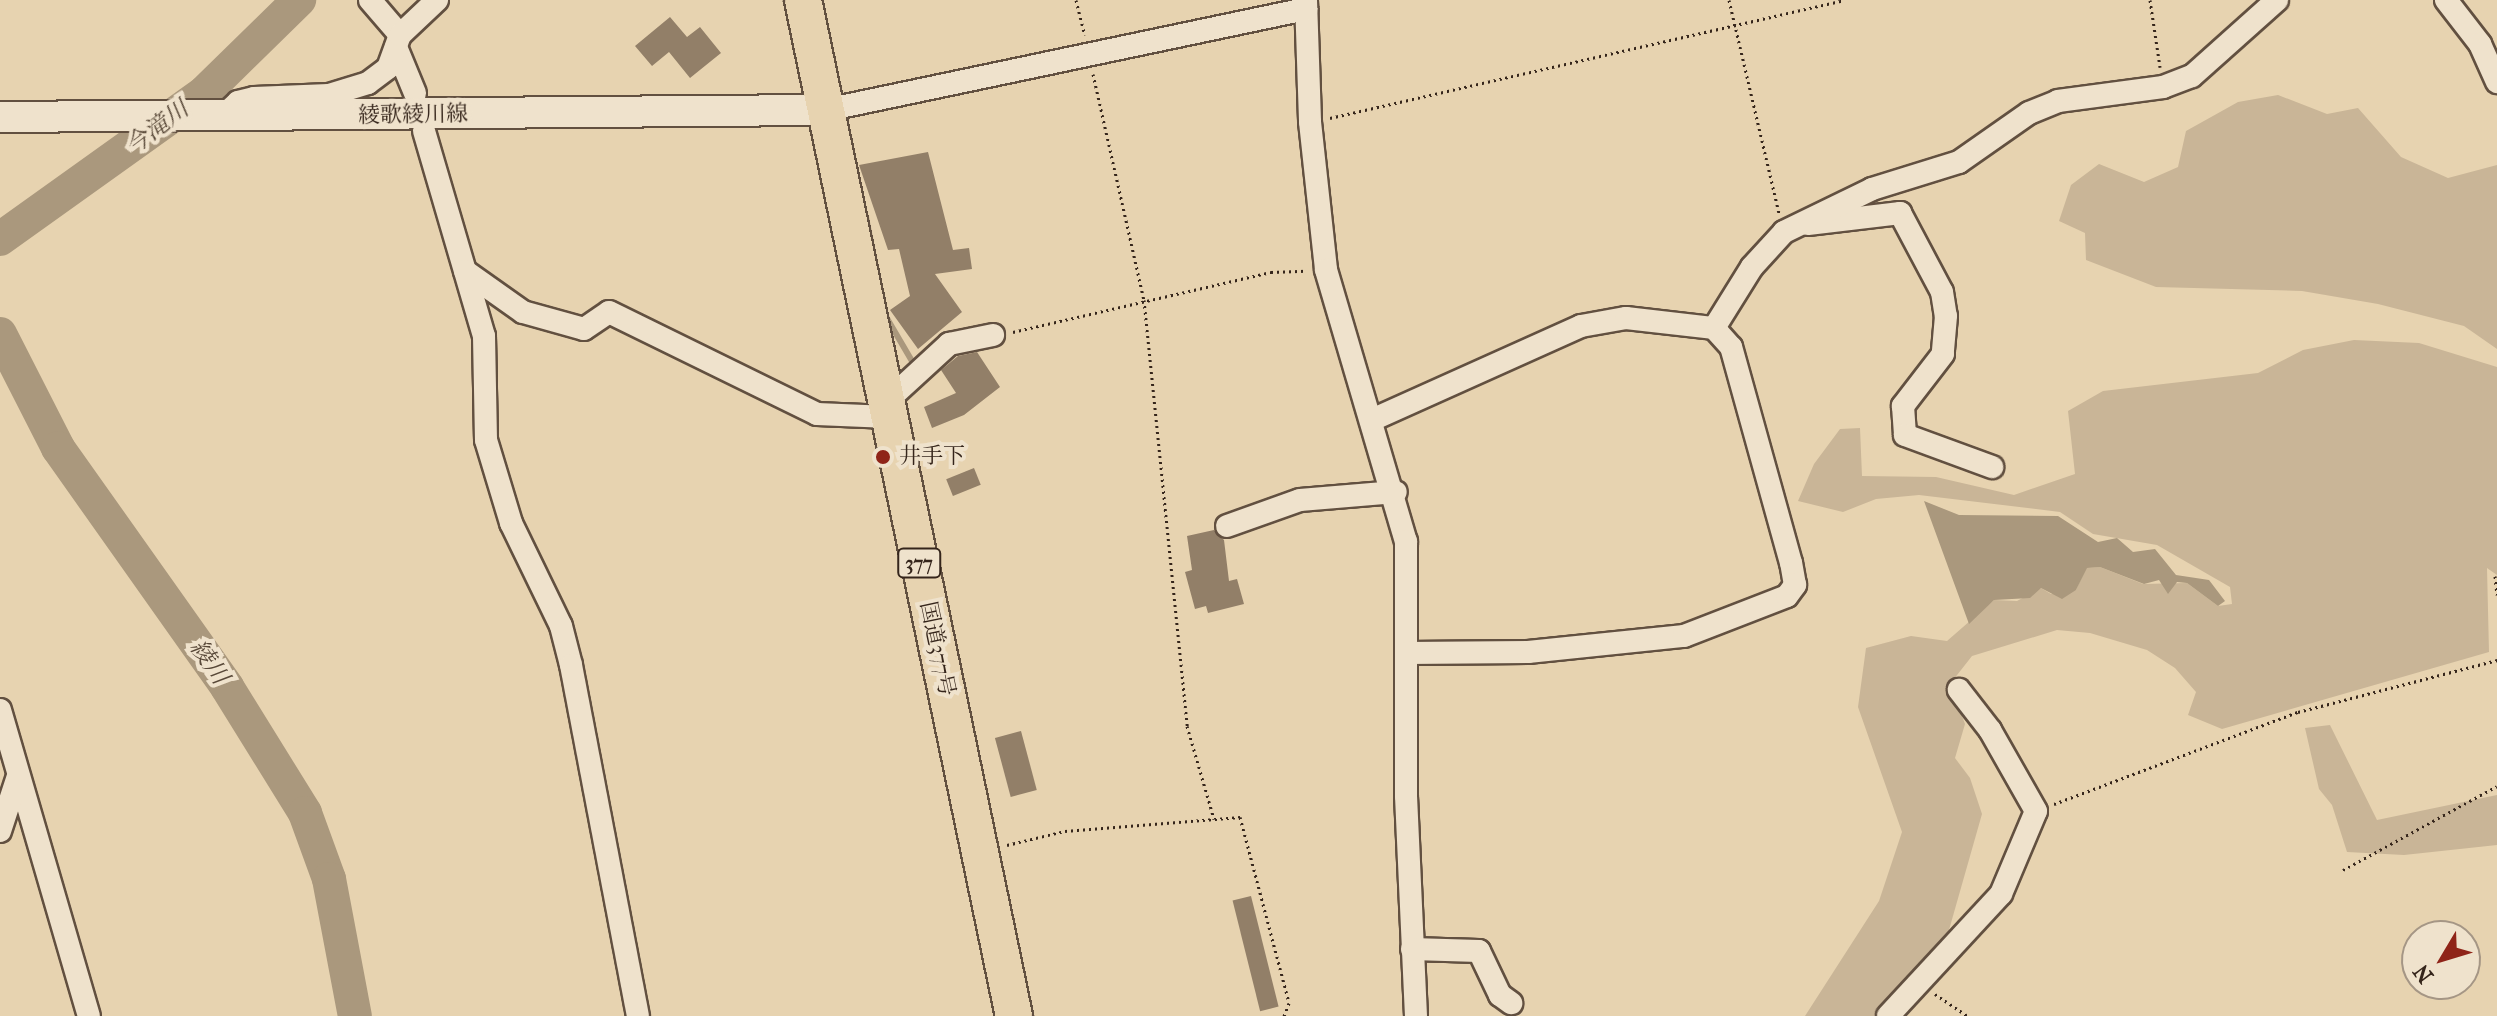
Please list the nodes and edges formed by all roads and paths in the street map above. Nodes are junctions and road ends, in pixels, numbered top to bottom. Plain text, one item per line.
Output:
1 (370, 0) edge
2 (437, 0) edge
3 (803, 0) edge
4 (1076, 0) edge
5 (1729, 0) edge
6 (1845, 0) edge
7 (2150, 0) edge
8 (2277, 0) edge
9 (2446, 0) edge
10 (1306, 5) edge
11 (1734, 25) junction
12 (398, 41) junction
13 (1089, 56) junction
14 (2497, 82) edge
15 (2163, 87) junction
16 (415, 93) dead end
17 (826, 110) junction
18 (0, 117) edge
19 (215, 117) junction
20 (1310, 122) junction
21 (424, 131) dead end
22 (1792, 228) junction
23 (1326, 270) junction
24 (465, 271) junction
25 (1144, 300) junction
26 (1714, 328) junction
27 (993, 335) joint
28 (888, 410) junction
29 (1374, 419) junction
30 (1992, 467) dead end
31 (1396, 492) junction
32 (1227, 526) dead end
33 (2495, 576) dead end
34 (2497, 595) edge
35 (1406, 653) junction
36 (2497, 660) edge
37 (1959, 690) dead end
38 (0, 711) edge
39 (18, 776) junction
40 (2497, 786) edge
41 (2036, 811) junction
42 (1214, 819) junction
43 (0, 831) edge
44 (979, 848) junction
45 (2343, 870) dead end
46 (1412, 949) junction
47 (1919, 983) junction
48 (1511, 1003) dead end
49 (89, 1016) edge
50 (638, 1016) edge
51 (1014, 1016) edge
52 (1284, 1016) edge
53 (1416, 1016) edge
54 (1888, 1016) edge
55 (1968, 1016) edge

1 - 12 street
2 - 12 street
3 - 17 highway, 国道377号 / 377
4 - 13 path
5 - 11 path
6 - 11 path
7 - 15 path
8 - 15 street
9 - 14 street
10 - 13 street
10 - 20 street
11 - 20 path
11 - 22 path
12 - 16 street
12 - 19 street
13 - 17 street
13 - 25 path
15 - 22 street
17 - 19 main road, 綾歌綾川線
17 - 28 highway, 国道377号 / 377
18 - 19 main road, 綾歌綾川線
20 - 23 street
21 - 24 street
22 - 26 street
22 - 30 street
23 - 25 path
23 - 29 street
24 - 28 street
24 - 50 street
25 - 27 path
25 - 42 path
26 - 29 street
26 - 35 street
27 - 28 street
28 - 44 highway, 国道377号 / 377
29 - 31 street
31 - 32 street
31 - 35 street
33 - 34 path
35 - 46 street
36 - 41 path
37 - 41 street
38 - 39 street
39 - 43 street
39 - 49 street
40 - 45 path
41 - 47 street
42 - 44 path
42 - 52 path
44 - 51 highway, 国道377号 / 377
46 - 48 street
46 - 53 street
47 - 54 street
47 - 55 path

